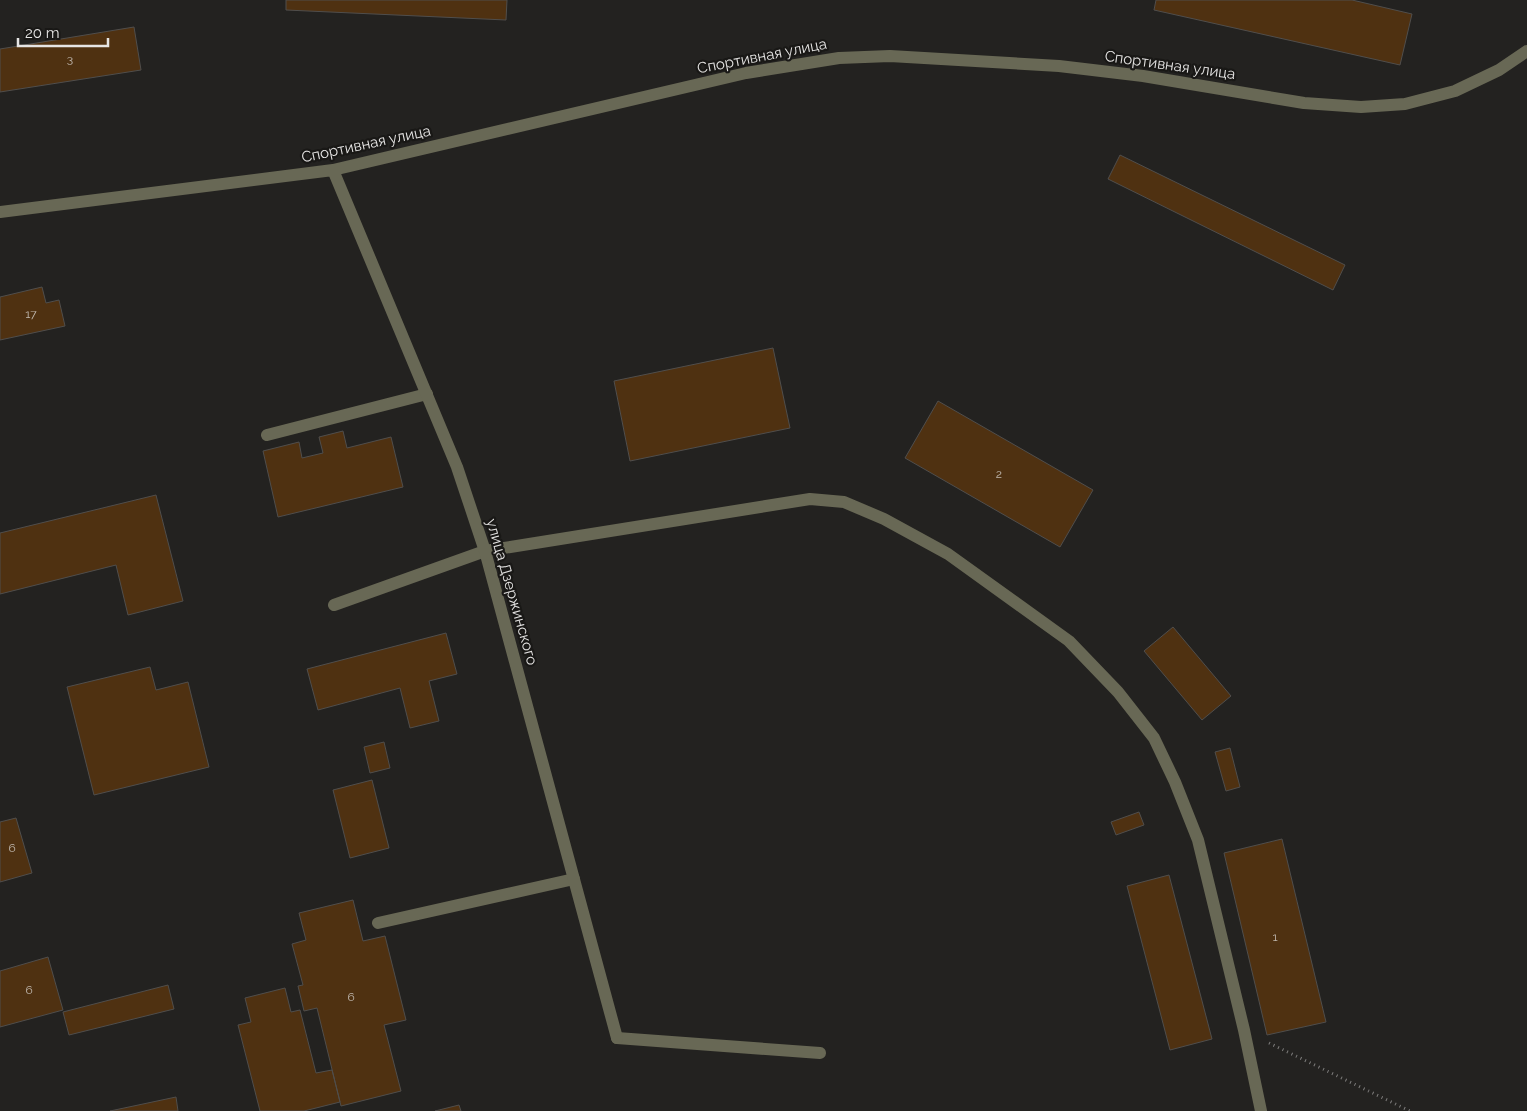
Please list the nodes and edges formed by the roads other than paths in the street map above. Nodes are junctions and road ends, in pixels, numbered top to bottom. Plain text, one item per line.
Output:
1 (1527, 51) edge
2 (333, 170) junction
3 (0, 212) edge
4 (426, 394) junction
5 (267, 435) dead end
6 (485, 551) junction
7 (334, 605) dead end
8 (574, 879) junction
9 (378, 923) dead end
10 (820, 1053) dead end
11 (1262, 1111) edge

1 - 2 street, Спортивная улица
2 - 3 street, Спортивная улица
2 - 4 street, улица Дзержинского
4 - 5 street
4 - 6 street, улица Дзержинского
6 - 7 street
6 - 8 street, улица Дзержинского
6 - 11 street
8 - 9 street
8 - 10 street, улица Дзержинского

